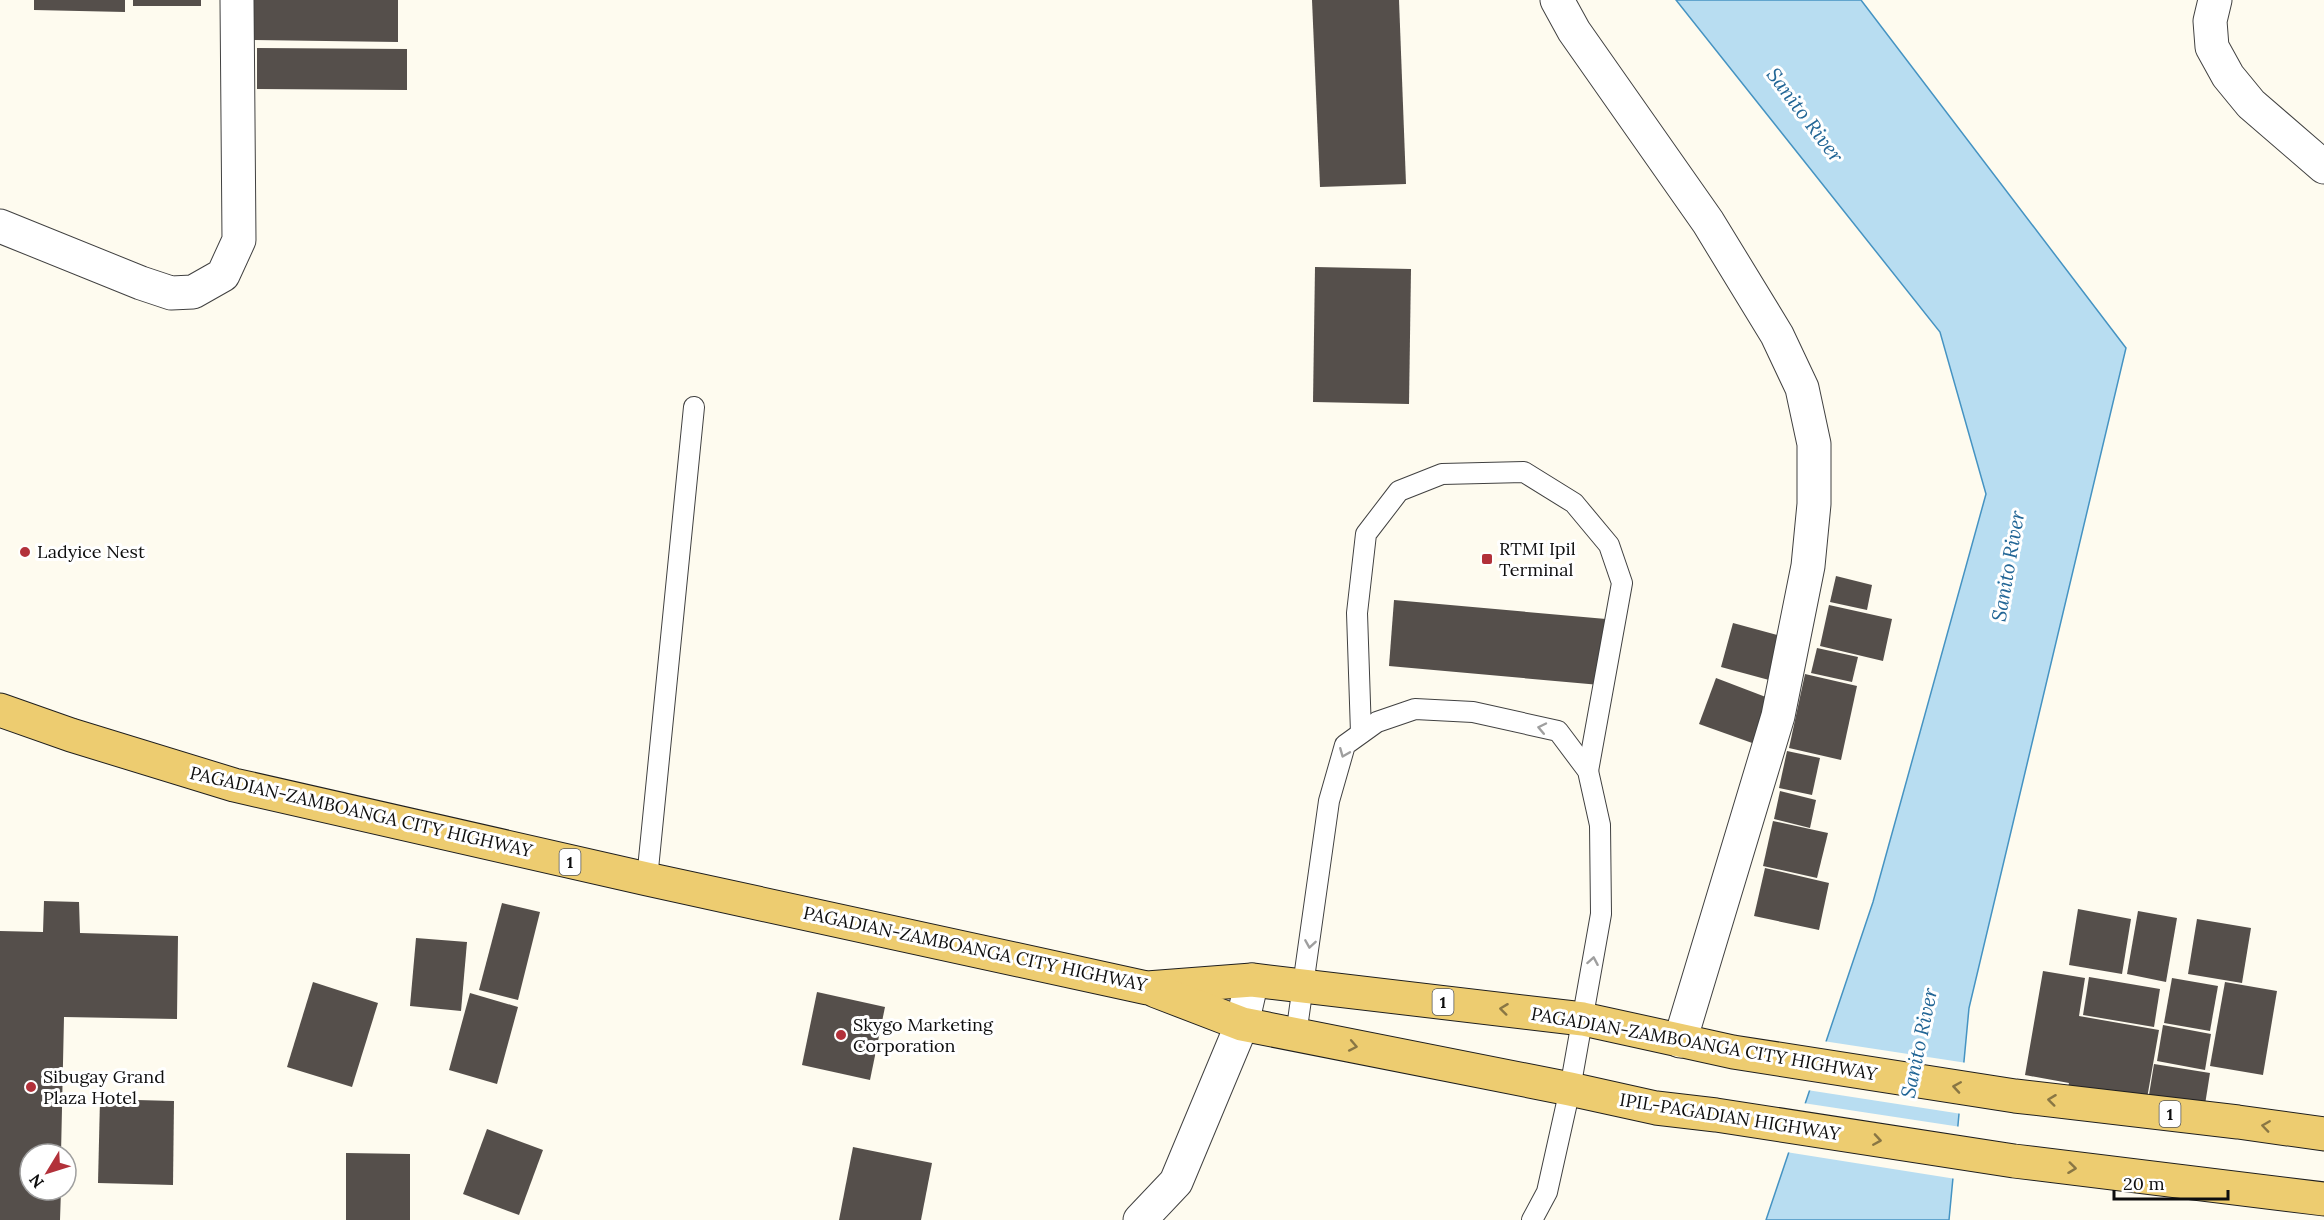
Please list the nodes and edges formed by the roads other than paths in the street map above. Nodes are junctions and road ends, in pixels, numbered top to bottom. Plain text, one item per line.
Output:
1 (237, 0) edge
2 (1557, 0) edge
3 (2215, 0) edge
4 (2324, 166) edge
5 (0, 226) edge
6 (694, 407) dead end
7 (0, 710) edge
8 (1361, 734) junction
9 (1588, 771) junction
10 (646, 879) junction
11 (1252, 980) junction
12 (1304, 985) junction
13 (1147, 988) junction
14 (1583, 1019) junction
15 (1242, 1024) junction
16 (1296, 1035) junction
17 (1680, 1041) junction
18 (1570, 1089) junction
19 (2324, 1134) edge
20 (2324, 1199) edge
21 (1140, 1220) edge
22 (1532, 1220) edge

1 - 5 street
2 - 17 street
3 - 4 street
6 - 10 lane
7 - 10 main road, PAGADIAN-ZAMBOANGA CITY HIGHWAY / 1
9 -> 8 lane
8 - 9 lane
8 -> 12 lane
14 -> 9 lane
10 - 13 main road, PAGADIAN-ZAMBOANGA CITY HIGHWAY / 1
11 - 12 main road, PAGADIAN-ZAMBOANGA CITY HIGHWAY / 1
11 - 13 main road, PAGADIAN-ZAMBOANGA CITY HIGHWAY / 1
11 - 15 street
14 -> 12 main road, PAGADIAN-ZAMBOANGA CITY HIGHWAY / 1
12 - 16 lane
13 - 15 main road, IPIL-PAGADIAN HIGHWAY / 1
14 - 17 main road, PAGADIAN-ZAMBOANGA CITY HIGHWAY / 1
14 - 18 lane
15 - 16 main road, IPIL-PAGADIAN HIGHWAY / 1
15 - 21 street
16 -> 18 main road, IPIL-PAGADIAN HIGHWAY / 1
19 -> 17 main road, PAGADIAN-ZAMBOANGA CITY HIGHWAY / 1
18 -> 20 main road, IPIL-PAGADIAN HIGHWAY / 1
18 - 22 lane

